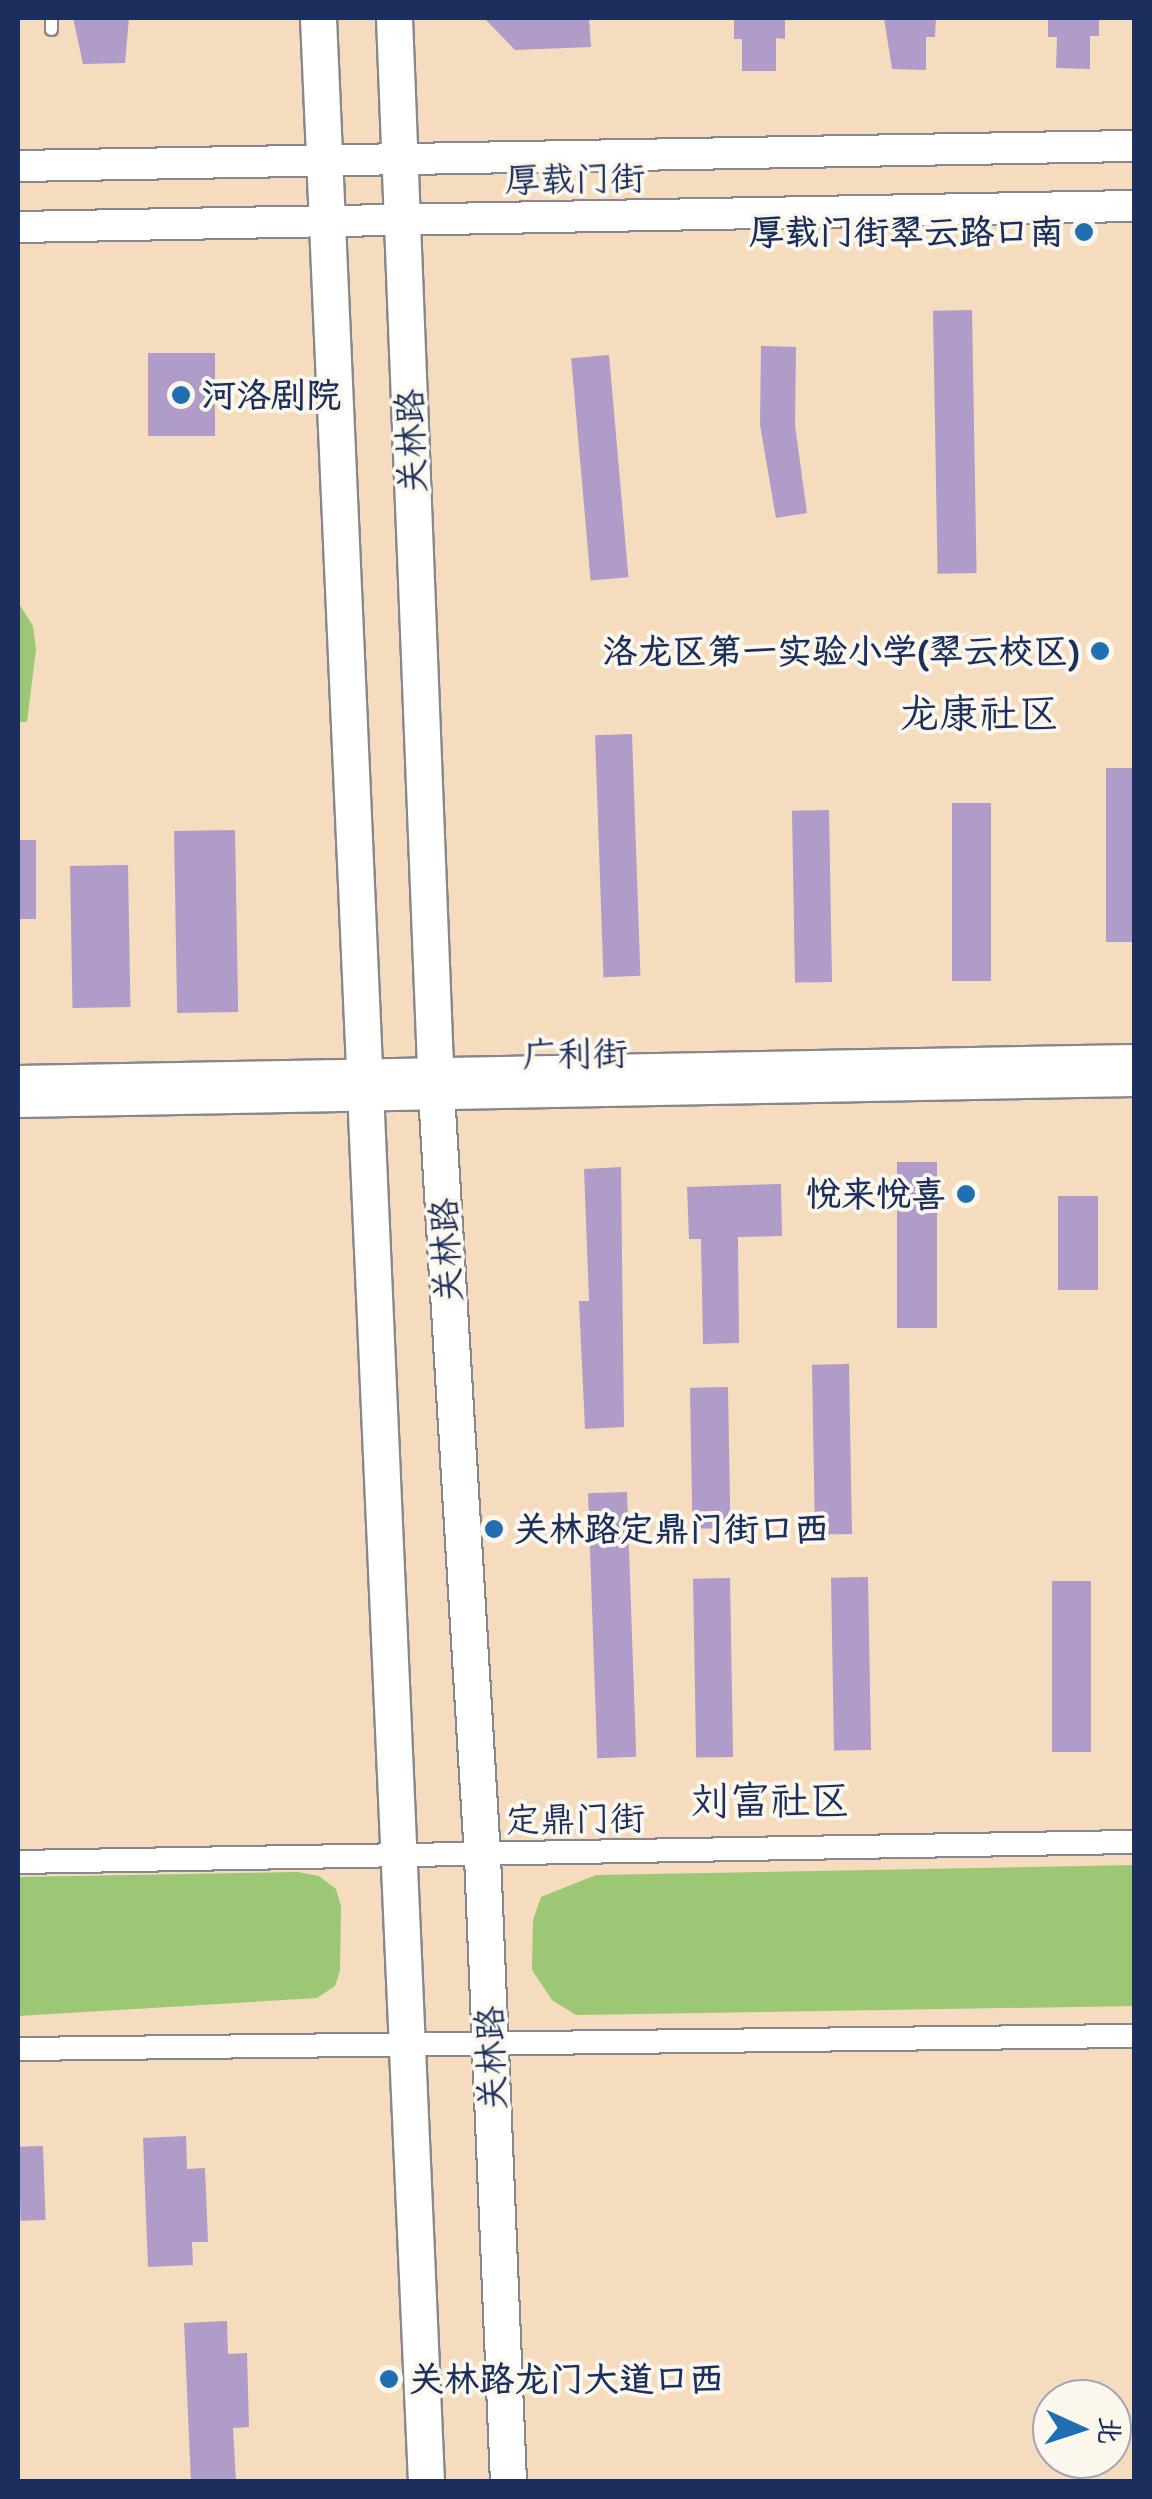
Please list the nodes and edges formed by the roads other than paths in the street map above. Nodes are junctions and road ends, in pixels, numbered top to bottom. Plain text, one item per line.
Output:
1 (318, 18) edge
2 (394, 18) edge
3 (1134, 146) edge
4 (324, 160) junction
5 (401, 160) junction
6 (18, 166) edge
7 (1134, 206) edge
8 (402, 220) junction
9 (327, 222) junction
10 (18, 227) edge
11 (1134, 1059) edge
12 (18, 1080) edge
13 (436, 1082) junction
14 (1134, 1082) edge
15 (365, 1084) junction
16 (18, 1102) edge
17 (1134, 1842) edge
18 (482, 1856) junction
19 (396, 1857) junction
20 (18, 1862) edge
21 (1134, 2036) edge
22 (490, 2042) junction
23 (404, 2043) junction
24 (18, 2049) edge
25 (426, 2482) edge
26 (508, 2482) edge

1 - 4 main road
2 - 5 main road, 关林路
3 - 5 main road, 厚载门街
4 - 5 main road, 厚载门街
4 - 6 main road, 厚载门街
4 - 9 main road
5 - 8 main road, 关林路
7 - 8 main road, 厚载门街
8 - 9 main road, 厚载门街
8 - 13 main road, 关林路
9 - 10 main road, 厚载门街
9 - 15 main road
11 - 13 street, 广利街
12 - 15 street, 广利街
13 - 14 street, 广利街
13 - 15 street, 广利街
13 - 18 main road, 关林路
15 - 16 street, 广利街
15 - 19 main road
17 - 18 street, 定鼎门街
18 - 19 street, 定鼎门街
18 - 22 main road, 关林路
19 - 20 street, 定鼎门街
19 - 23 main road
21 - 22 street
22 - 23 street
22 - 26 main road, 关林路
23 - 24 street
23 - 25 main road

